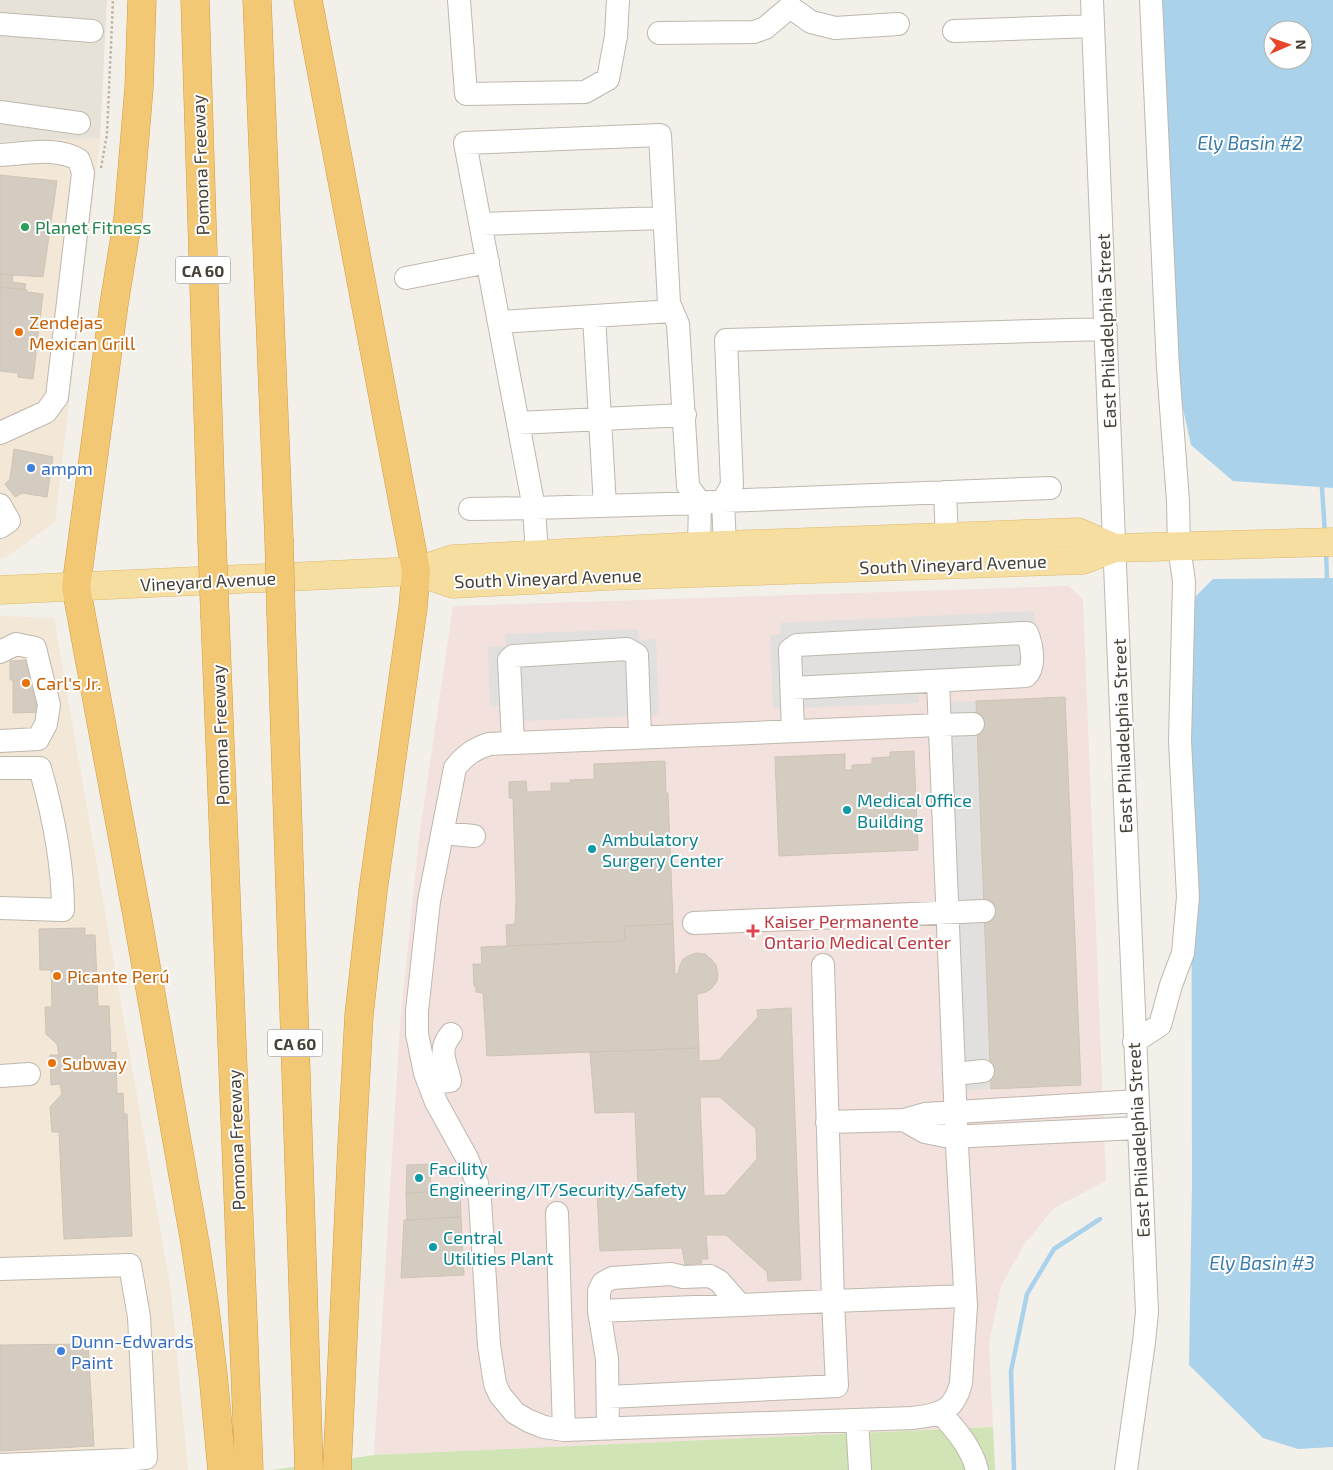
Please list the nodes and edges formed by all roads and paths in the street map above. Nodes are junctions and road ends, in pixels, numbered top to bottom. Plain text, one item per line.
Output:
1 (113, 0) edge
2 (142, 0) edge
3 (195, 0) edge
4 (257, 0) edge
5 (308, 0) edge
6 (459, 0) edge
7 (618, 0) edge
8 (1092, 0) edge
9 (1151, 0) edge
10 (790, 4) edge
11 (0, 24) edge
12 (898, 24) dead end
13 (1093, 26) junction
14 (954, 31) dead end
15 (92, 32) dead end
16 (659, 33) dead end
17 (0, 112) edge
18 (79, 123) dead end
19 (0, 155) edge
20 (101, 170) dead end
21 (664, 218) junction
22 (481, 224) junction
23 (488, 262) junction
24 (406, 278) dead end
25 (672, 310) junction
26 (594, 316) junction
27 (499, 322) junction
28 (1106, 329) junction
29 (685, 415) junction
30 (600, 419) junction
31 (518, 423) junction
32 (0, 433) edge
33 (1050, 488) dead end
34 (945, 492) junction
35 (723, 501) junction
36 (700, 503) junction
37 (0, 505) edge
38 (605, 506) junction
39 (534, 508) junction
40 (470, 509) dead end
41 (0, 527) edge
42 (947, 538) junction
43 (1333, 542) edge
44 (712, 546) junction
45 (1179, 547) junction
46 (1116, 548) junction
47 (537, 555) junction
48 (416, 571) junction
49 (76, 587) junction
50 (0, 590) edge
51 (0, 652) edge
52 (938, 681) junction
53 (792, 688) junction
54 (973, 724) dead end
55 (939, 725) junction
56 (793, 731) junction
57 (640, 737) junction
58 (0, 741) edge
59 (513, 743) junction
60 (0, 768) edge
61 (444, 826) junction
62 (475, 830) dead end
63 (0, 908) edge
64 (984, 911) dead end
65 (948, 912) junction
66 (694, 923) dead end
67 (823, 965) dead end
68 (1134, 1042) junction
69 (447, 1068) dead end
70 (983, 1071) dead end
71 (29, 1074) dead end
72 (955, 1074) junction
73 (0, 1076) edge
74 (429, 1083) junction
75 (1136, 1101) junction
76 (956, 1112) junction
77 (904, 1120) junction
78 (827, 1122) junction
79 (1138, 1128) junction
80 (957, 1137) junction
81 (557, 1213) dead end
82 (0, 1269) edge
83 (965, 1296) junction
84 (832, 1301) junction
85 (740, 1305) junction
86 (599, 1311) junction
87 (608, 1397) junction
88 (941, 1413) junction
89 (857, 1420) junction
90 (608, 1429) junction
91 (564, 1430) junction
92 (0, 1465) edge
93 (222, 1470) edge
94 (249, 1470) edge
95 (309, 1470) edge
96 (337, 1470) edge
97 (860, 1470) edge
98 (977, 1470) edge
99 (1126, 1470) edge

1 - 20 path
2 - 49 highway
3 - 94 highway, Pomona Freeway / CA 60, bridge
4 - 95 highway, CA 60, bridge
5 - 48 highway
6 - 7 street
8 - 13 street, East Philadelphia Street
9 - 45 street
10 - 12 street
10 - 16 street
11 - 15 street
13 - 14 street
13 - 28 street, East Philadelphia Street
17 - 18 street
19 - 32 street
21 - 22 street
21 - 22 street
21 - 25 street
22 - 23 street
23 - 24 street
23 - 27 street
25 - 26 street
25 - 29 street
26 - 27 street
26 - 30 street
27 - 31 street
28 - 35 street
28 - 46 street, East Philadelphia Street
29 - 30 street
29 - 36 street
30 - 31 street
30 - 38 street
31 - 39 street
33 - 34 street
34 - 35 street
34 - 42 street
35 - 36 street
35 - 44 street
36 - 38 street
36 - 44 street
37 - 41 street
38 - 39 street
39 - 40 street
39 - 47 street
42 - 44 main road, South Vineyard Avenue
42 - 46 main road, South Vineyard Avenue
43 - 45 main road, South Vineyard Avenue
44 - 47 main road, South Vineyard Avenue
45 - 46 main road, South Vineyard Avenue
45 - 68 street
46 - 48 main road, South Vineyard Avenue
46 - 68 street, East Philadelphia Street
47 - 48 main road, South Vineyard Avenue
48 - 49 main road, Vineyard Avenue
48 - 96 highway
49 - 50 main road, Vineyard Avenue
49 - 93 highway
51 - 58 street
52 - 53 street
52 - 53 street
52 - 55 street
53 - 56 street
54 - 55 street
55 - 56 street
55 - 65 street
56 - 57 street
57 - 59 street
57 - 59 street
59 - 61 street
60 - 63 street
61 - 62 street
61 - 74 street
64 - 65 street
65 - 66 street
65 - 72 street
67 - 78 street
68 - 75 street, East Philadelphia Street
69 - 74 street
70 - 72 street
71 - 73 street
72 - 76 street
74 - 91 street
75 - 76 street
75 - 79 street, East Philadelphia Street
76 - 77 street
76 - 80 street
77 - 78 street
77 - 80 street
78 - 84 street
79 - 80 street
79 - 99 street, East Philadelphia Street
80 - 83 street
81 - 91 street
82 - 92 street
83 - 84 street
83 - 88 street
84 - 85 street
84 - 87 street
85 - 86 street
85 - 86 street
86 - 87 street
87 - 90 street
88 - 89 street
88 - 98 street
89 - 90 street
89 - 97 street
90 - 91 street

